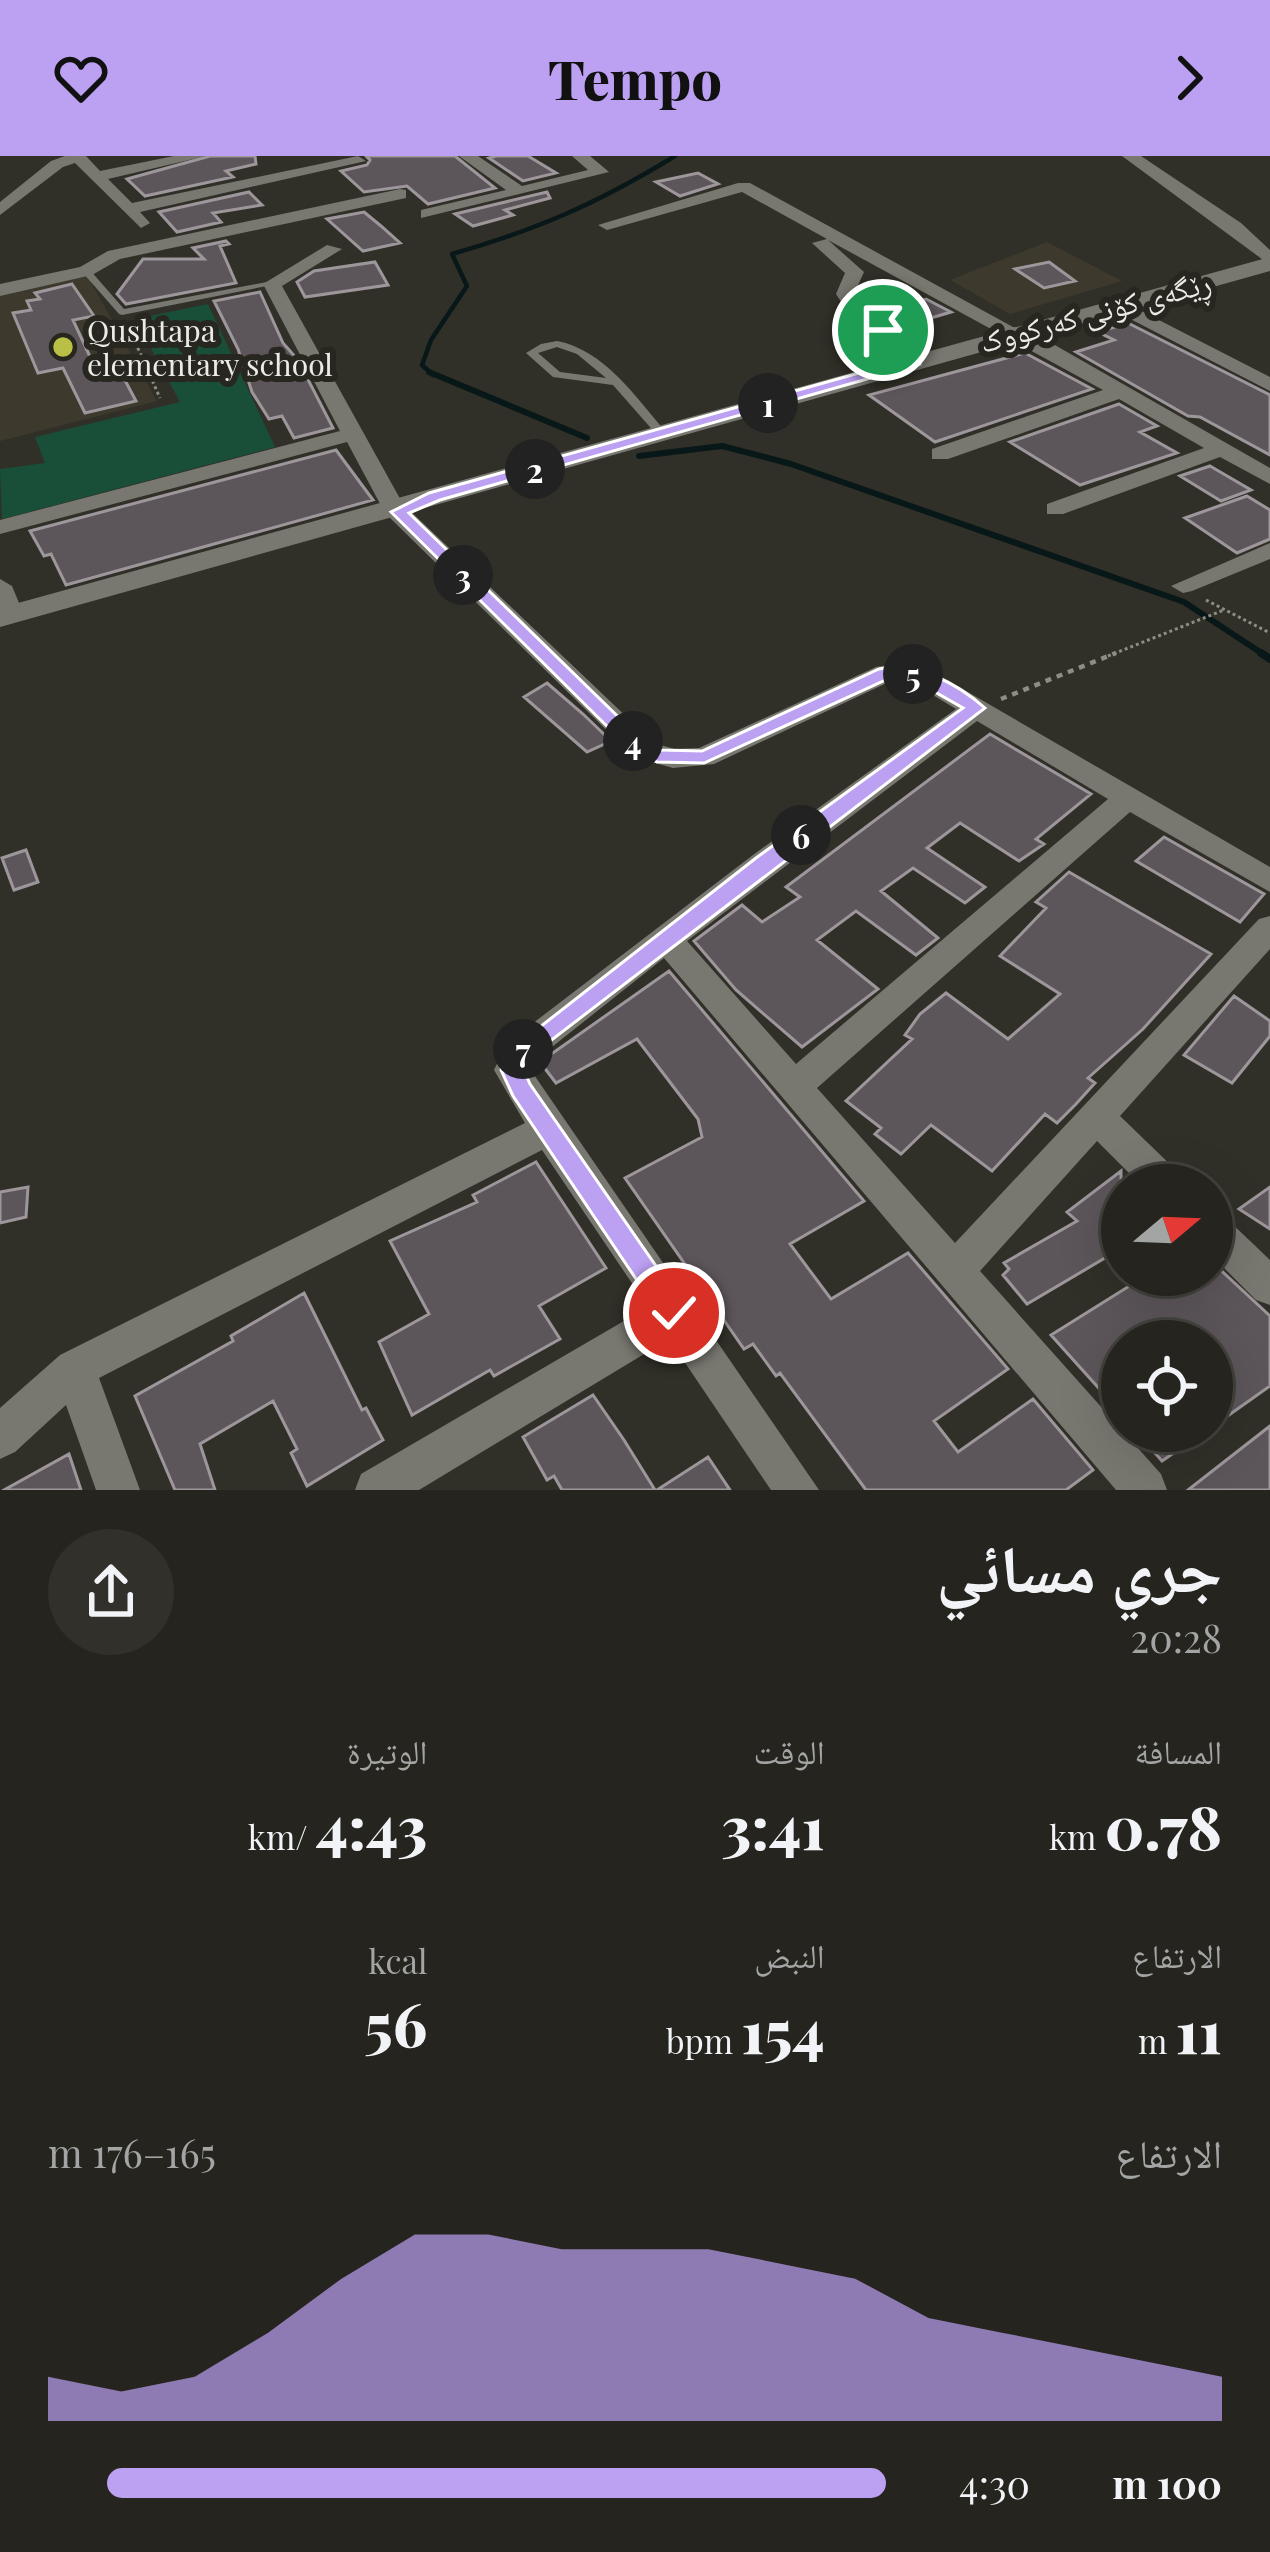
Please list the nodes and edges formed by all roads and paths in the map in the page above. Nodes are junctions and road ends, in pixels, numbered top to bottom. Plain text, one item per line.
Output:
1 (198, 156) edge
2 (467, 156) edge
3 (580, 156) edge
4 (1130, 156) edge
5 (77, 157) edge
6 (373, 173) edge
7 (97, 176) junction
8 (520, 192) junction
9 (786, 205) junction
10 (129, 209) junction
11 (0, 210) edge
12 (427, 214) junction
13 (607, 225) dead end
14 (446, 229) dead end
15 (161, 245) junction
16 (333, 249) dead end
17 (1270, 262) edge
18 (86, 272) junction
19 (272, 284) junction
20 (0, 290) edge
21 (1116, 304) junction
22 (122, 312) junction
23 (1014, 333) junction
24 (915, 362) junction
25 (617, 382) junction
26 (1270, 385) edge
27 (1120, 391) junction
28 (160, 398) dead end
29 (661, 433) junction
30 (353, 434) junction
31 (1222, 449) junction
32 (940, 454) dead end
33 (1270, 477) edge
34 (1055, 509) dead end
35 (396, 510) junction
36 (0, 527) edge
37 (1270, 550) edge
38 (1183, 586) joint
39 (1224, 610) junction
40 (3, 615) edge
41 (1270, 633) edge
42 (976, 708) junction
43 (1128, 798) junction
44 (1270, 881) edge
45 (1270, 928) edge
46 (666, 939) junction
47 (796, 1085) junction
48 (1096, 1116) junction
49 (548, 1129) junction
50 (1145, 1164) edge
51 (1233, 1251) edge
52 (955, 1270) junction
53 (1270, 1287) edge
54 (674, 1313) junction
55 (75, 1369) junction
56 (0, 1437) edge
57 (118, 1490) edge
58 (377, 1490) edge
59 (797, 1490) edge
60 (1145, 1490) edge

1 - 7 street
2 - 8 street
3 - 8 street
4 - 17 street
5 - 7 street
5 - 11 street
6 - 10 street
6 - 12 street
6 - 15 street
7 - 10 street
8 - 12 street
9 - 13 street
9 - 23 street
9 - 24 street
10 - 15 street
12 - 14 street
15 - 18 street
16 - 19 street
17 - 21 street, ڕێگەی کۆنی کەرکووک
18 - 20 street
18 - 22 lane
19 - 22 lane
19 - 30 street
21 - 23 street, ڕێگەی کۆنی کەرکووک
21 - 26 street
22 - 28 path
23 - 24 street, ڕێگەی کۆنی کەرکووک
23 - 27 street
24 - 29 street, ڕێگەی کۆنی کەرکووک
25 - 25 lane
25 - 29 lane
27 - 31 street
27 - 32 street
29 - 35 street, ڕێگەی کۆنی کەرکووک
30 - 35 street
30 - 36 street
31 - 33 street
31 - 34 street
35 - 40 street, ڕێگەی کۆنی کەرکووک
35 - 42 street
37 - 38 street
38 - 39 path
39 - 41 path
39 - 42 path
42 - 43 street
42 - 46 street
43 - 44 street
43 - 47 street
45 - 48 street
46 - 47 street
46 - 49 street
47 - 52 street
48 - 50 street
48 - 52 street
49 - 54 street
49 - 55 street
51 - 53 street
52 - 60 street
54 - 58 street
54 - 59 street
55 - 56 street
55 - 57 street

